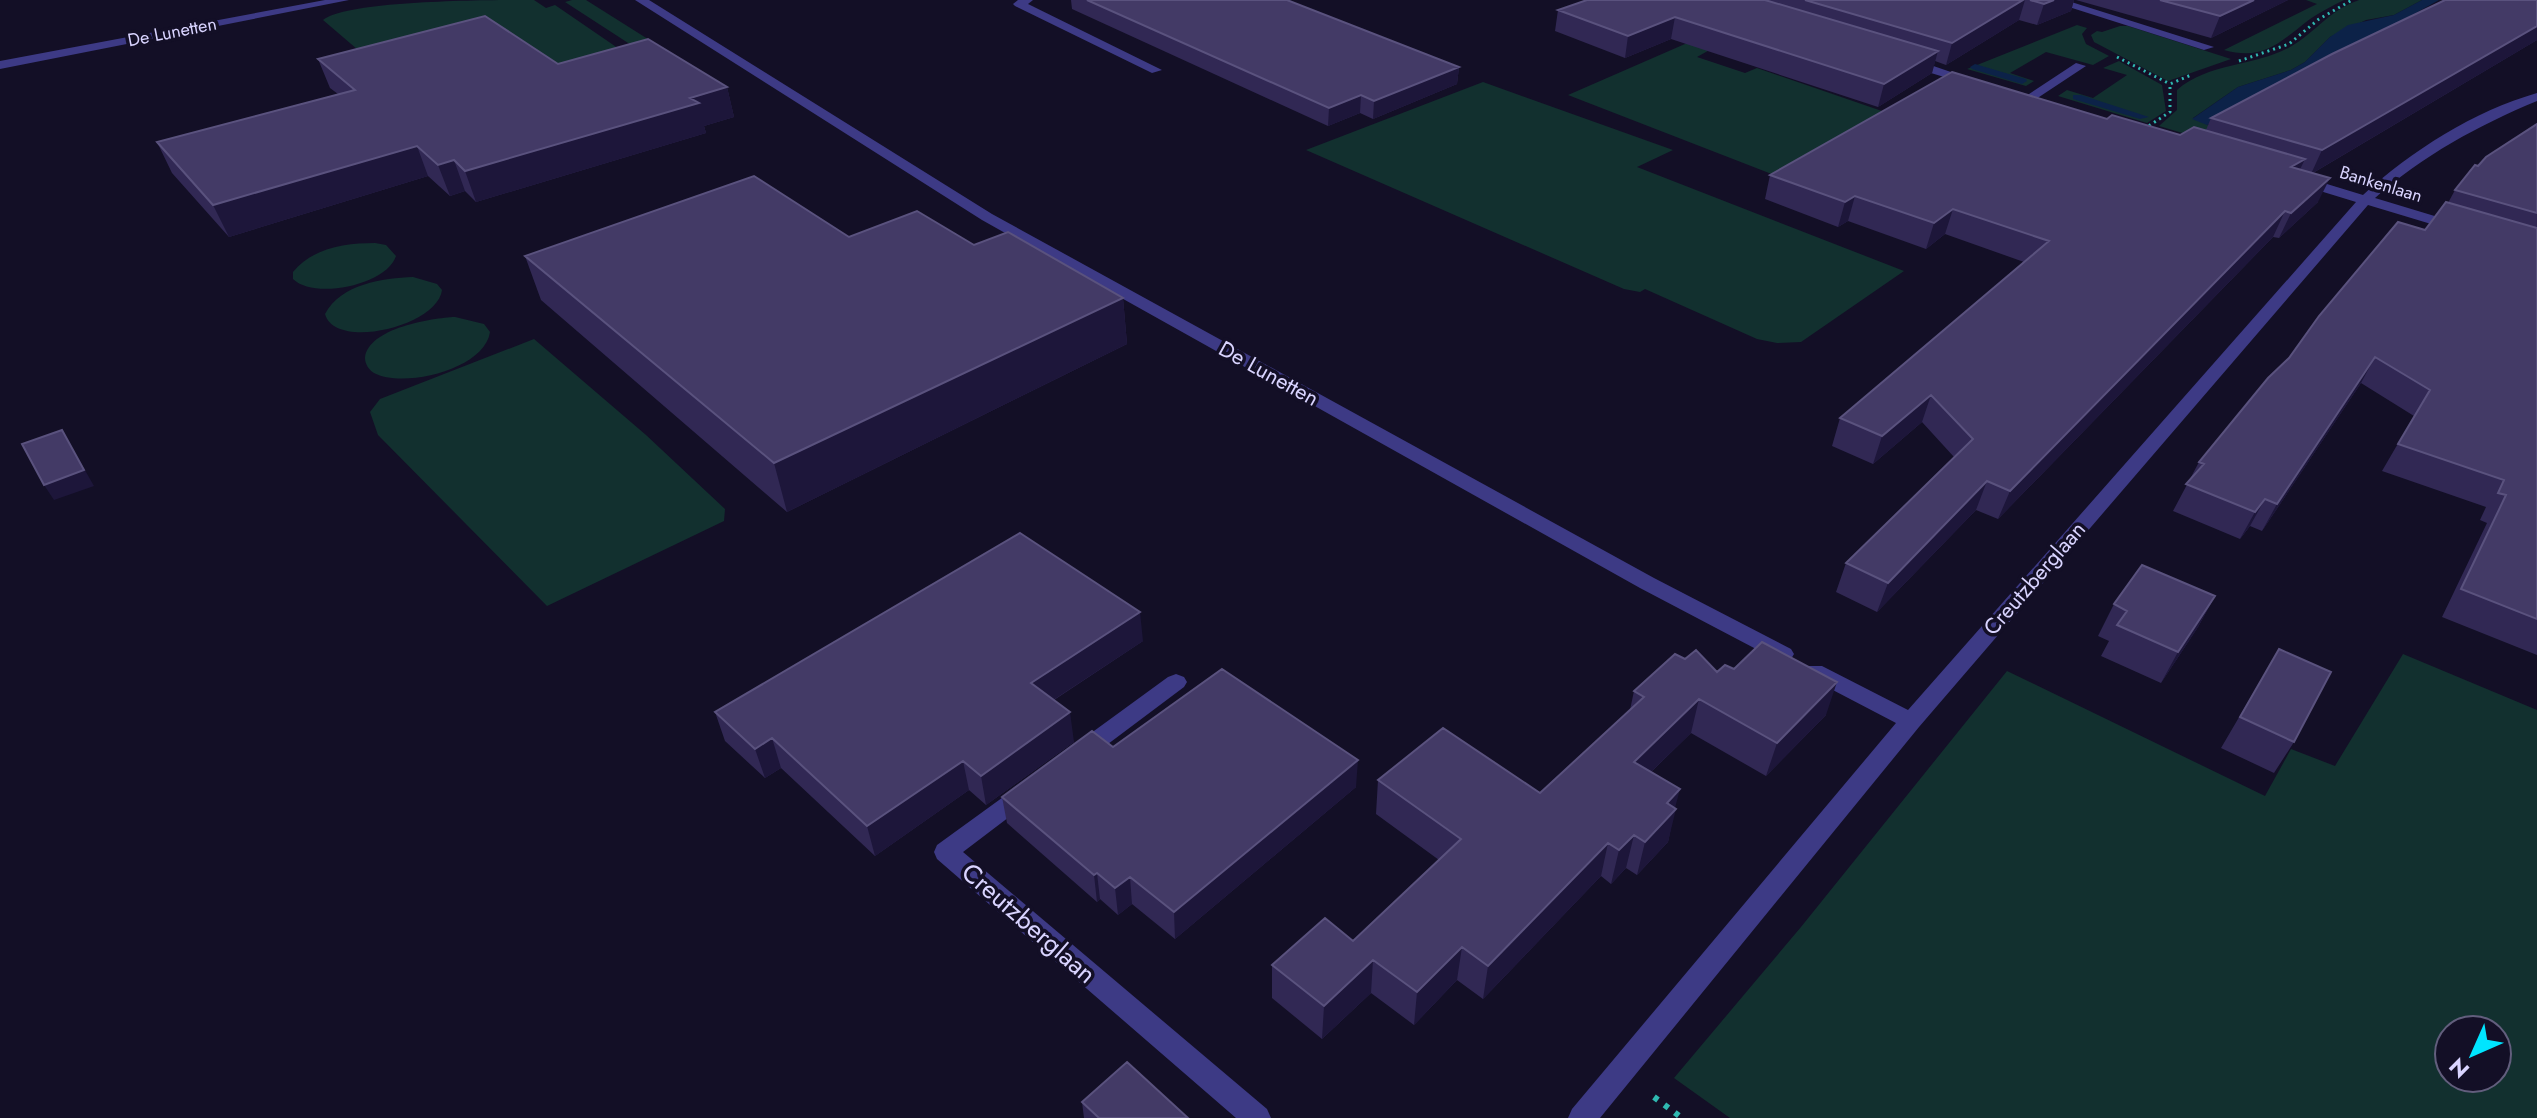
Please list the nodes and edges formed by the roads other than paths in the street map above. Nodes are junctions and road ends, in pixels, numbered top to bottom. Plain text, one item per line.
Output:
1 (343, 0) edge
2 (641, 0) edge
3 (1027, 0) edge
4 (2053, 0) edge
5 (2208, 47) dead end
6 (1899, 59) edge
7 (0, 65) edge
8 (2080, 66) dead end
9 (1156, 70) dead end
10 (1986, 85) edge
11 (2015, 94) edge
12 (2537, 97) edge
13 (2029, 98) junction
14 (2043, 103) edge
15 (2279, 174) edge
16 (2365, 200) junction
17 (2469, 231) edge
18 (1176, 682) dead end
19 (1911, 721) junction
20 (1257, 1118) edge
21 (1582, 1118) edge

1 - 7 street, De Lunetten
2 - 19 street, De Lunetten
3 - 9 street
4 - 5 street
6 - 10 street
8 - 13 street
11 - 13 street
12 - 16 street, Creutzberglaan
13 - 14 street
15 - 16 street, Bankenlaan
16 - 17 street, Bankenlaan
16 - 19 street, Creutzberglaan
18 - 20 street, Creutzberglaan
19 - 21 street, Creutzberglaan

